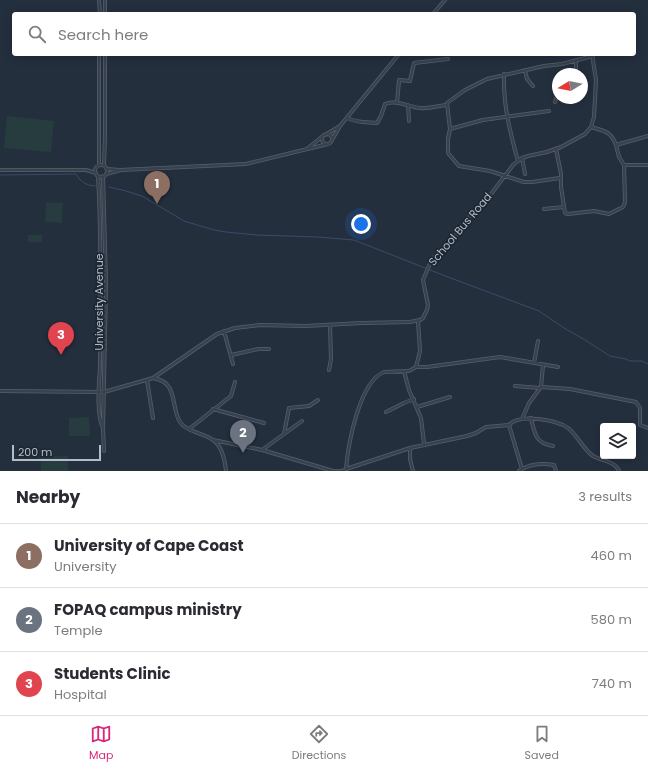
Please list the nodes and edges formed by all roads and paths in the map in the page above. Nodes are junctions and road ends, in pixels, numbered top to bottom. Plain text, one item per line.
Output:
1 (99, 0) edge
2 (105, 0) edge
3 (445, 0) edge
4 (100, 12) edge
5 (105, 12) edge
6 (435, 12) edge
7 (99, 56) edge
8 (105, 56) edge
9 (397, 56) edge
10 (589, 56) edge
11 (592, 56) edge
12 (448, 59) dead end
13 (576, 60) junction
14 (576, 68) edge
15 (525, 70) junction
16 (504, 74) junction
17 (533, 86) dead end
18 (398, 103) junction
19 (408, 105) junction
20 (446, 105) junction
21 (549, 111) dead end
22 (508, 117) junction
23 (347, 118) junction
24 (409, 121) dead end
25 (340, 126) junction
26 (591, 127) junction
27 (450, 129) junction
28 (324, 135) junction
29 (648, 136) edge
30 (332, 140) junction
31 (328, 144) junction
32 (616, 145) junction
33 (556, 149) junction
34 (306, 150) junction
35 (522, 158) junction
36 (518, 161) junction
37 (99, 165) junction
38 (104, 165) junction
39 (624, 165) junction
40 (648, 165) edge
41 (96, 168) junction
42 (107, 169) junction
43 (0, 170) edge
44 (86, 170) junction
45 (121, 170) junction
46 (525, 174) dead end
47 (97, 175) junction
48 (105, 175) junction
49 (505, 176) junction
50 (560, 178) junction
51 (564, 206) junction
52 (544, 210) dead end
53 (418, 321) junction
54 (330, 325) junction
55 (224, 331) junction
56 (538, 341) dead end
57 (269, 349) dead end
58 (231, 355) junction
59 (534, 363) junction
60 (233, 364) dead end
61 (543, 365) junction
62 (416, 367) junction
63 (558, 367) dead end
64 (329, 370) dead end
65 (404, 371) junction
66 (153, 378) junction
67 (147, 380) junction
68 (235, 382) dead end
69 (515, 386) dead end
70 (540, 387) junction
71 (0, 391) edge
72 (99, 392) junction
73 (104, 392) junction
74 (450, 397) dead end
75 (414, 399) junction
76 (318, 400) dead end
77 (417, 407) junction
78 (213, 409) junction
79 (386, 412) dead end
80 (153, 418) dead end
81 (531, 418) junction
82 (522, 419) junction
83 (302, 421) dead end
84 (264, 423) dead end
85 (509, 425) junction
86 (103, 428) junction
87 (648, 428) edge
88 (189, 429) junction
89 (284, 434) junction
90 (213, 440) junction
91 (424, 444) junction
92 (553, 446) dead end
93 (410, 448) junction
94 (262, 450) junction
95 (104, 451) dead end
96 (346, 469) junction
97 (520, 470) edge
98 (226, 471) edge
99 (342, 471) edge
100 (413, 471) edge
101 (556, 471) edge
102 (620, 471) edge

1 - 4 street
2 - 5 street
3 - 6 street
7 - 37 street
8 - 38 street
9 - 23 street
10 - 13 street
11 - 26 street
12 - 18 street
13 - 14 street
13 - 15 street
15 - 16 street
15 - 17 street
16 - 20 street
16 - 22 street
18 - 19 street
18 - 23 street
19 - 20 street
19 - 24 street
20 - 27 street
21 - 22 street
22 - 27 street
22 - 36 street
23 - 25 street
25 - 28 street
25 - 30 street
26 - 32 street
26 - 33 street, School Bus Road
27 - 49 street
28 - 30 street
28 - 31 street
28 - 34 street
29 - 32 street
30 - 31 street
31 - 34 street
32 - 39 street
33 - 35 street, School Bus Road
33 - 50 street
34 - 45 street
35 - 36 street, School Bus Road
35 - 46 street
36 - 49 street, School Bus Road
37 - 38 street
37 - 41 street
38 - 42 street
39 - 40 street
39 - 51 street
41 - 44 street
41 - 47 street
42 - 45 street
42 - 48 street
43 - 44 street
44 - 47 street
45 - 48 street
47 - 48 street
47 - 72 street, University Avenue
48 - 73 street, University Avenue
49 - 50 street
49 - 53 street, School Bus Road
50 - 51 street
51 - 52 street
53 - 54 street
53 - 62 street
54 - 55 street
54 - 64 street
55 - 58 street
55 - 66 street
56 - 59 street
57 - 58 street
58 - 60 street
59 - 61 street
59 - 62 street
61 - 63 street
61 - 70 street
62 - 65 street
65 - 75 street
65 - 96 street
66 - 67 street
66 - 88 street
67 - 73 street
67 - 80 street
68 - 78 street
69 - 70 street
70 - 82 street
70 - 87 street
71 - 72 street
72 - 73 street
72 - 86 street, University Avenue
73 - 86 street, University Avenue
74 - 77 street
75 - 77 street
75 - 79 street
76 - 89 street
77 - 91 street
78 - 84 street
78 - 88 street
81 - 82 street
81 - 92 street
81 - 102 street
82 - 85 street
83 - 89 street
85 - 91 street
85 - 97 street
86 - 95 street, University Avenue
88 - 90 street
89 - 94 street
90 - 94 street
90 - 98 street
91 - 93 street
93 - 96 street
93 - 100 street
94 - 99 street
96 - 99 street
97 - 101 street

